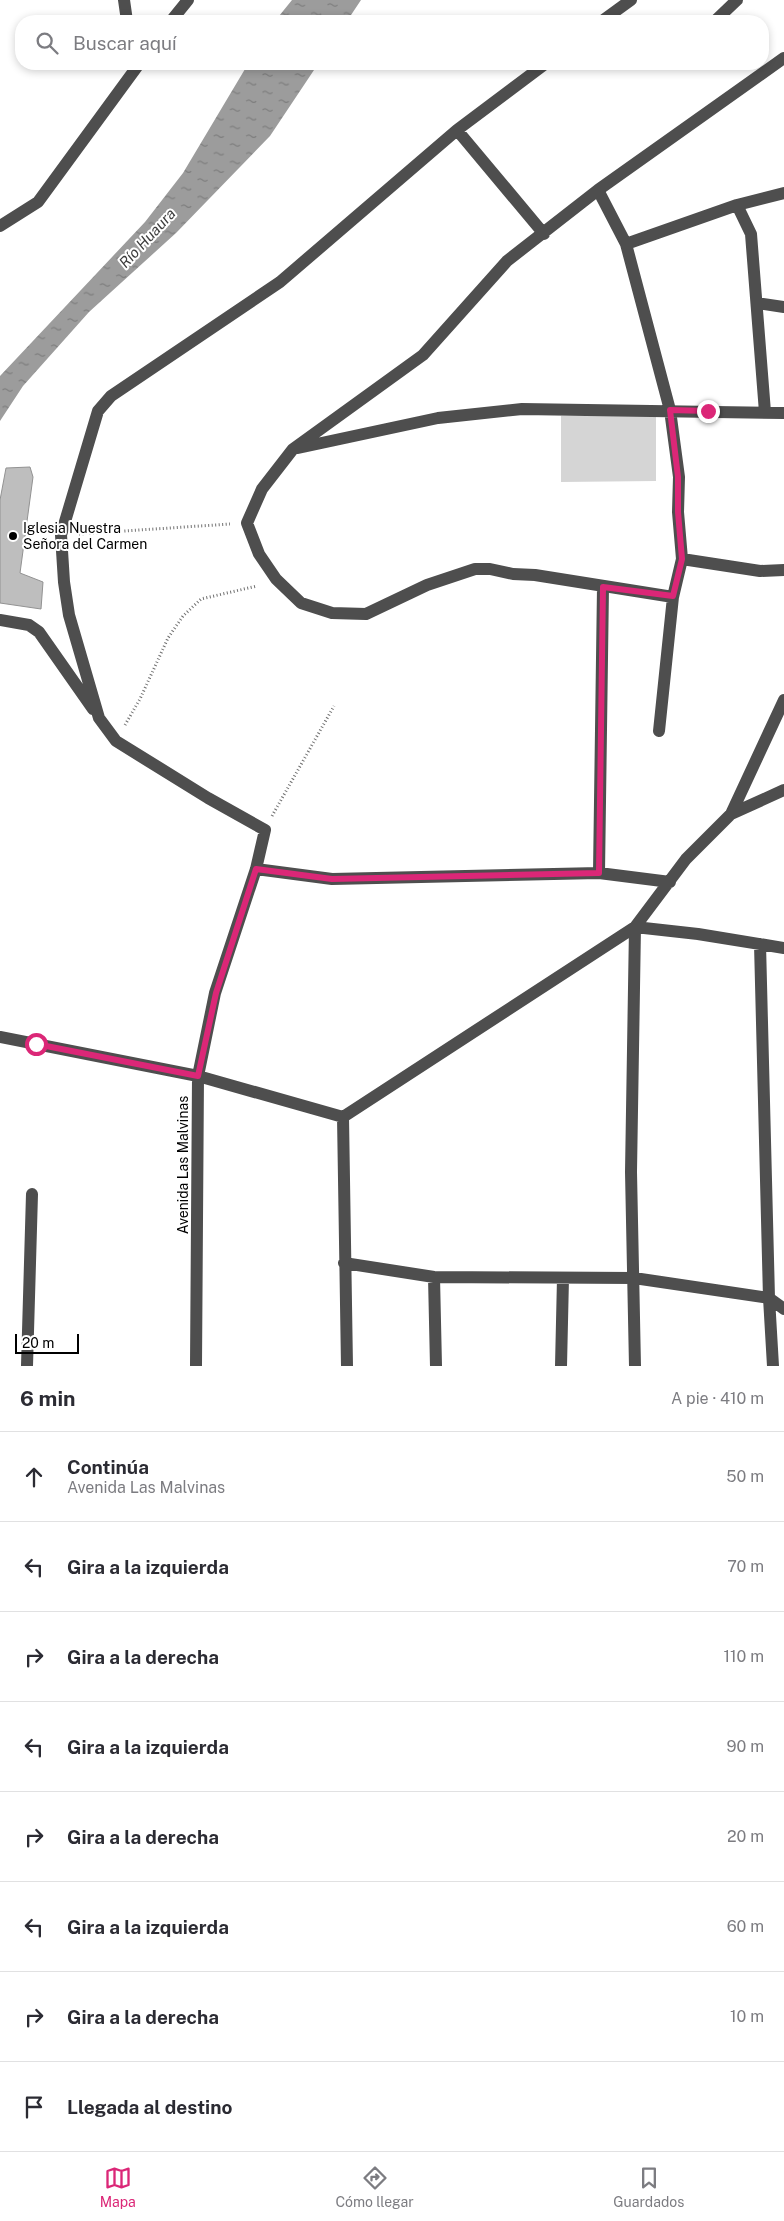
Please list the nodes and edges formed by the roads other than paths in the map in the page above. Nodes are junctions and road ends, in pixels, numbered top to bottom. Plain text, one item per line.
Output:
1 (124, 0) edge
2 (188, 0) edge
3 (631, 0) edge
4 (737, 0) edge
5 (126, 15) edge
6 (176, 15) edge
7 (610, 15) edge
8 (721, 15) edge
9 (784, 58) edge
10 (769, 69) edge
11 (132, 70) edge
12 (537, 70) edge
13 (767, 70) edge
14 (457, 130) junction
15 (598, 190) junction
16 (784, 194) edge
17 (737, 205) junction
18 (0, 226) edge
19 (544, 234) junction
20 (626, 244) junction
21 (757, 303) junction
22 (784, 307) edge
23 (670, 410) junction
24 (765, 412) junction
25 (784, 413) edge
26 (293, 449) junction
27 (682, 559) junction
28 (784, 570) edge
29 (603, 587) junction
30 (673, 596) junction
31 (0, 620) edge
32 (784, 700) edge
33 (99, 718) junction
34 (659, 731) dead end
35 (784, 790) edge
36 (731, 814) junction
37 (256, 869) junction
38 (599, 873) junction
39 (670, 882) junction
40 (635, 927) junction
41 (760, 944) junction
42 (784, 948) edge
43 (0, 1037) edge
44 (198, 1076) junction
45 (344, 1117) junction
46 (32, 1194) dead end
47 (344, 1263) junction
48 (434, 1277) junction
49 (563, 1278) junction
50 (634, 1278) junction
51 (769, 1298) junction
52 (784, 1309) edge
53 (27, 1366) edge
54 (196, 1366) edge
55 (347, 1366) edge
56 (436, 1366) edge
57 (561, 1366) edge
58 (635, 1366) edge
59 (774, 1366) edge

1 - 5 street
2 - 6 street
3 - 7 street
4 - 8 street
9 - 10 street
11 - 18 street
12 - 14 street
13 - 15 street
14 - 19 street
14 - 33 street
15 - 19 street
15 - 20 street
16 - 17 street
17 - 20 street
17 - 21 street
19 - 26 street
20 - 23 street
21 - 22 street
21 - 24 street
23 - 24 street
23 - 26 street
23 - 27 street
24 - 25 street
26 - 29 street
27 - 28 street
27 - 30 street
29 - 30 street
29 - 38 street
30 - 34 street
31 - 33 street
32 - 36 street
33 - 37 street, Avenida Las Malvinas
35 - 36 street
36 - 39 street
37 - 38 street
37 - 44 street, Avenida Las Malvinas
38 - 39 street
39 - 40 street
40 - 41 street
40 - 45 street
40 - 50 street
41 - 42 street
41 - 51 street
43 - 44 street
44 - 45 street
44 - 54 street, Avenida Las Malvinas
45 - 47 street
46 - 53 street
47 - 48 street
47 - 55 street
48 - 49 street
48 - 56 street
49 - 50 street
49 - 57 street
50 - 51 street
50 - 58 street
51 - 52 street
51 - 59 street

